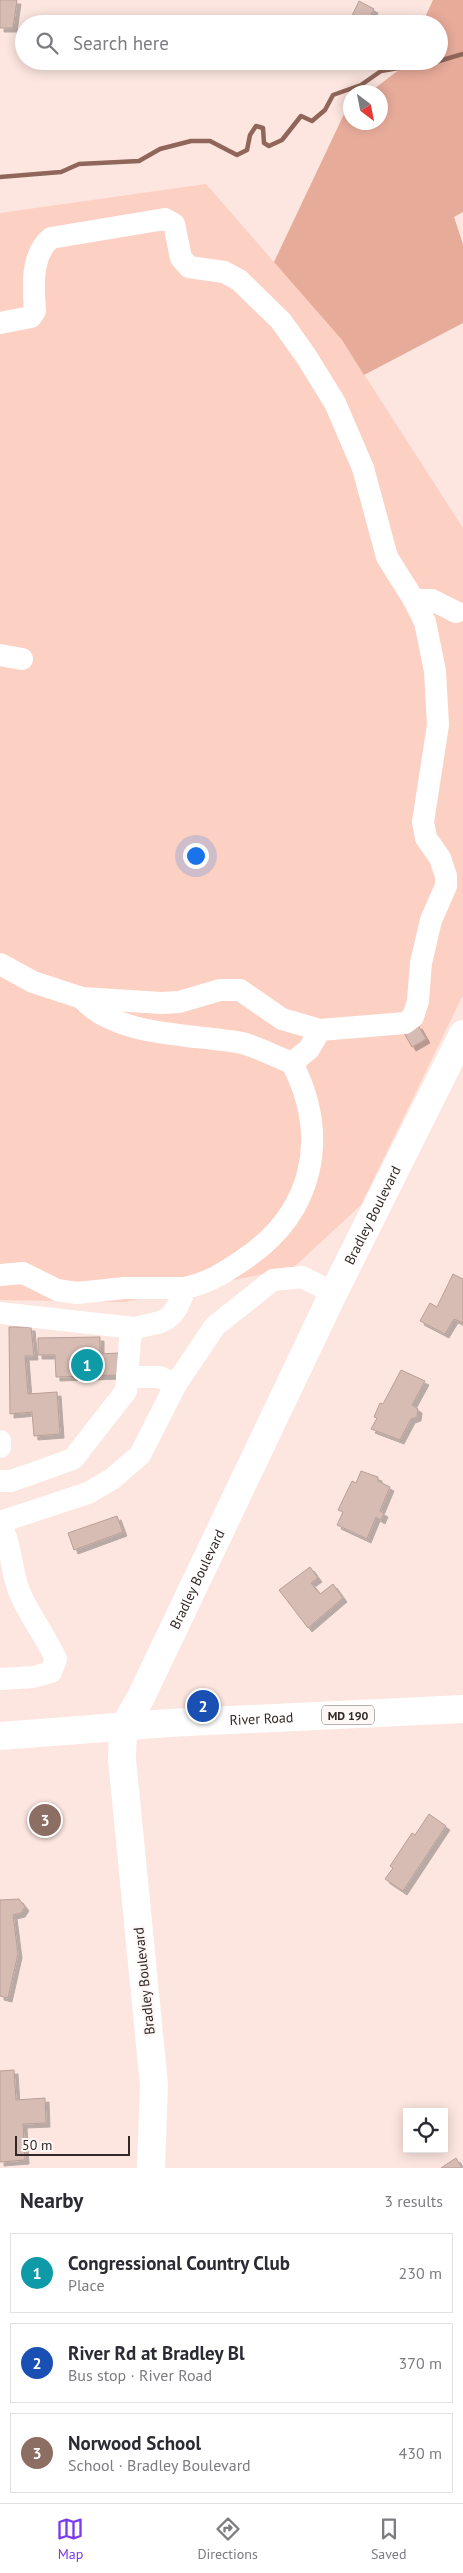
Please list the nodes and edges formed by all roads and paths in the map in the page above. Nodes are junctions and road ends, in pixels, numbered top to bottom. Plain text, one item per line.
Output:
1 (0, 323) edge
2 (414, 600) junction
3 (456, 612) dead end
4 (0, 964) edge
5 (82, 998) junction
6 (320, 1030) junction
7 (463, 1034) edge
8 (292, 1063) junction
9 (0, 1275) edge
10 (185, 1288) junction
11 (331, 1297) junction
12 (0, 1313) edge
13 (134, 1328) junction
14 (127, 1377) junction
15 (176, 1384) junction
16 (0, 1441) edge
17 (0, 1447) edge
18 (0, 1481) edge
19 (0, 1522) edge
20 (0, 1526) edge
21 (0, 1679) edge
22 (463, 1710) edge
23 (123, 1728) junction
24 (0, 1736) edge
25 (151, 2168) edge

1 - 2 lane
2 - 3 lane
2 - 6 lane
4 - 5 lane
5 - 6 lane
5 - 8 lane
6 - 8 lane
7 - 11 main road, Bradley Boulevard
8 - 10 lane
9 - 10 lane
10 - 13 lane
11 - 15 lane
11 - 23 main road, Bradley Boulevard
12 - 13 lane
13 - 14 lane
14 - 15 lane
14 - 18 lane
15 - 19 lane
16 - 17 lane
20 - 21 lane
22 - 23 main road, River Road / MD 190
23 - 24 main road, River Road / MD 190
23 - 25 main road, Bradley Boulevard

